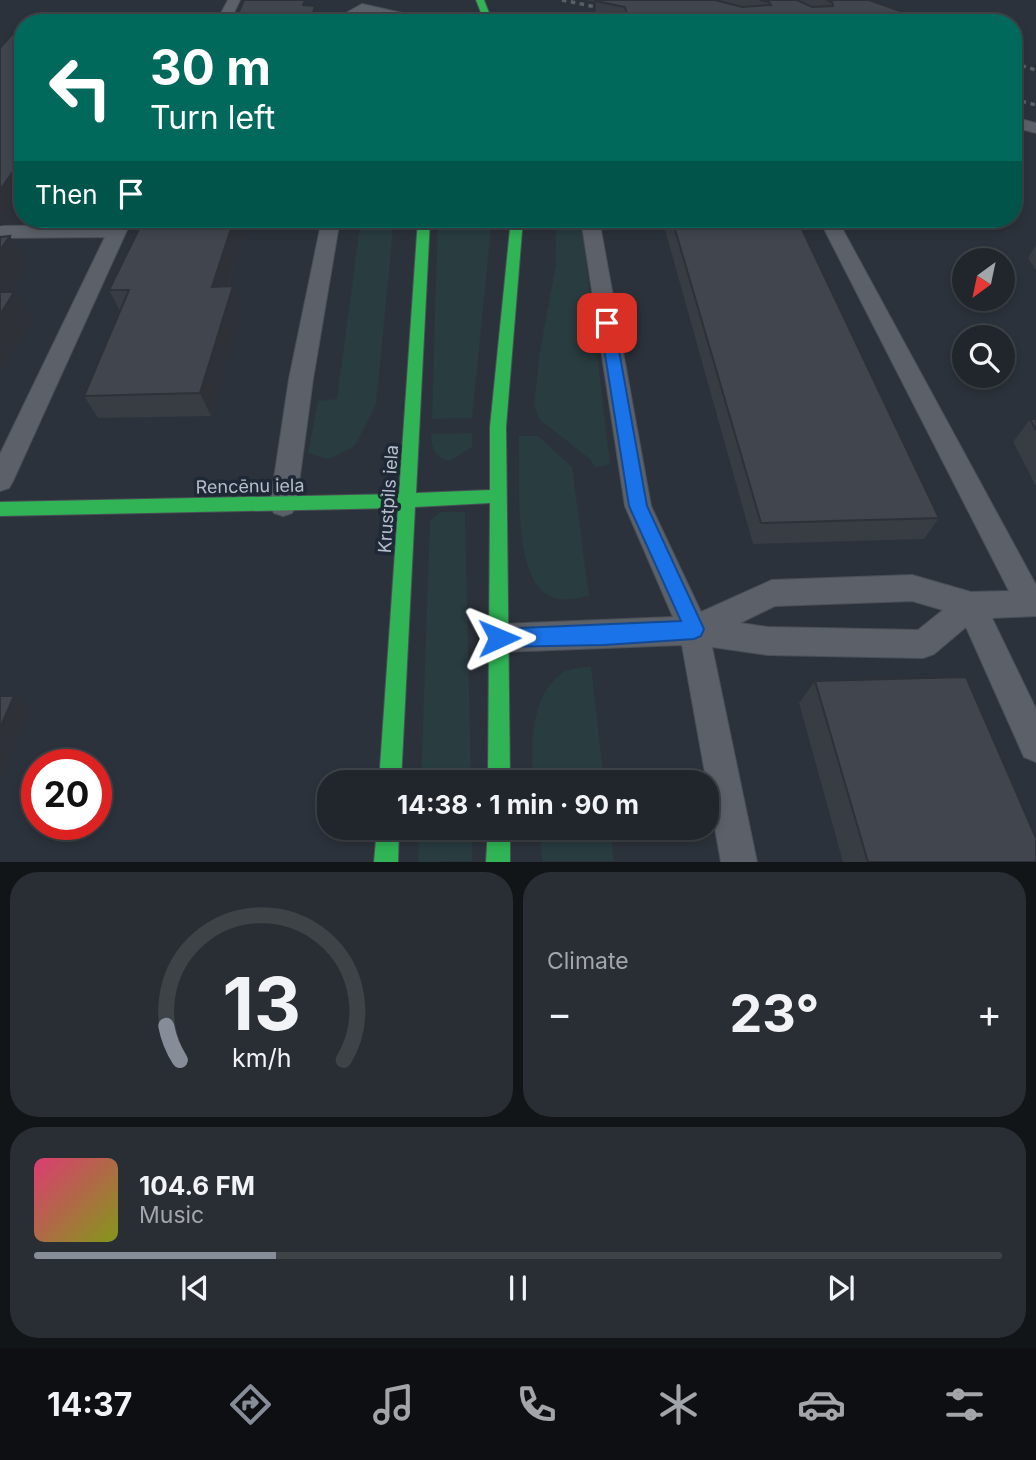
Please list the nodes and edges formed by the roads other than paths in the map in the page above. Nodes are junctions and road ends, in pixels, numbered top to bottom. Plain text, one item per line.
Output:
1 (342, 0) edge
2 (462, 4) dead end
3 (362, 8) junction
4 (350, 14) edge
5 (389, 14) edge
6 (460, 14) edge
7 (69, 228) edge
8 (119, 228) edge
9 (329, 228) edge
10 (423, 228) edge
11 (516, 228) edge
12 (592, 228) edge
13 (833, 228) edge
14 (0, 232) edge
15 (0, 481) edge
16 (500, 496) junction
17 (406, 502) junction
18 (283, 505) junction
19 (0, 509) edge
20 (1034, 603) edge
21 (971, 605) junction
22 (694, 629) junction
23 (499, 638) junction
24 (1036, 745) edge
25 (391, 770) edge
26 (499, 770) edge
27 (387, 840) edge
28 (499, 840) edge
29 (386, 862) edge
30 (498, 862) edge
31 (739, 862) edge

1 - 3 lane
2 - 6 main road
3 - 4 lane
3 - 5 lane
7 - 14 lane
8 - 15 lane
9 - 18 lane
10 - 17 main road, Krustpils iela
11 - 16 main road
12 - 22 lane
13 - 20 lane
16 - 17 main road, Rencēnu iela
16 - 23 main road
17 - 18 main road, Rencēnu iela
17 - 25 main road, Krustpils iela
18 - 19 main road, Rencēnu iela
20 - 21 lane
21 - 22 lane
21 - 22 lane
21 - 24 lane
22 - 23 lane
22 - 31 lane
23 - 26 main road
27 - 29 main road
28 - 30 main road

